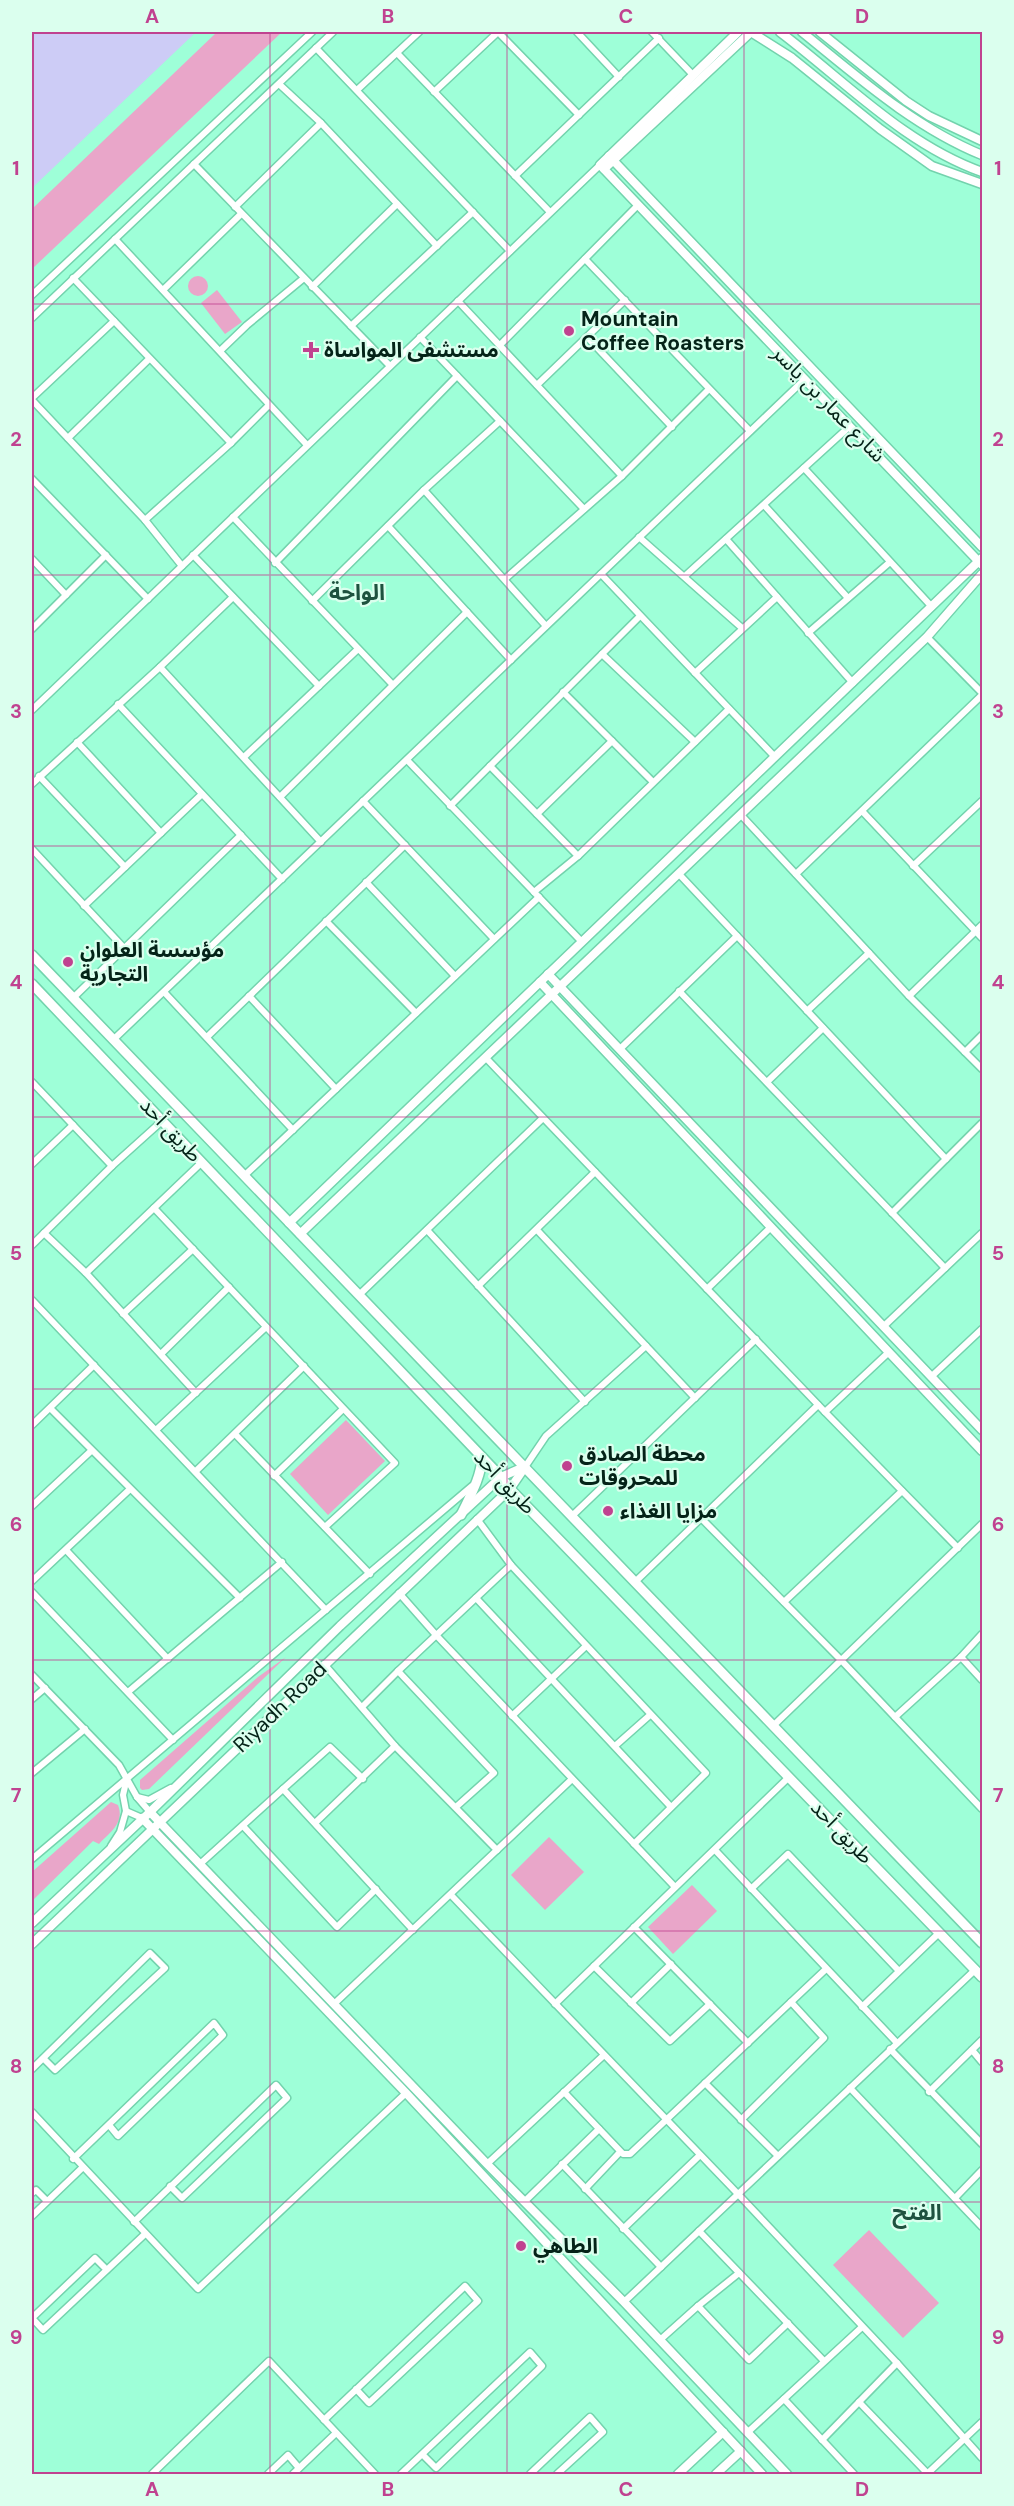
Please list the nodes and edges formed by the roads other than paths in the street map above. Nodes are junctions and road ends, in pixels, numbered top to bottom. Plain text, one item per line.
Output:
1 (312, 32) edge
2 (333, 32) edge
3 (419, 32) edge
4 (577, 32) edge
5 (652, 32) edge
6 (738, 32) edge
7 (751, 32) edge
8 (780, 32) edge
9 (802, 32) edge
10 (820, 32) edge
11 (659, 38) junction
12 (316, 48) junction
13 (396, 53) junction
14 (693, 75) junction
15 (619, 76) junction
16 (279, 84) junction
17 (357, 90) junction
18 (434, 92) junction
19 (579, 115) junction
20 (321, 123) junction
21 (948, 125) junction
22 (940, 135) junction
23 (982, 141) edge
24 (982, 155) edge
25 (611, 159) junction
26 (194, 164) junction
27 (602, 167) junction
28 (982, 172) edge
29 (515, 176) junction
30 (982, 184) edge
31 (397, 204) junction
32 (638, 205) junction
33 (235, 207) junction
34 (473, 212) junction
35 (550, 212) junction
36 (242, 214) junction
37 (115, 238) junction
38 (437, 246) junction
39 (510, 251) junction
40 (585, 259) junction
41 (74, 278) junction
42 (304, 278) junction
43 (312, 287) junction
44 (163, 290) junction
45 (32, 295) edge
46 (625, 300) junction
47 (458, 301) junction
48 (32, 318) edge
49 (114, 321) junction
50 (351, 326) junction
51 (420, 337) junction
52 (587, 337) junction
53 (500, 345) junction
54 (220, 351) junction
55 (149, 359) junction
56 (390, 366) junction
57 (457, 376) junction
58 (805, 379) junction
59 (537, 385) junction
60 (710, 389) junction
61 (32, 399) edge
62 (269, 405) junction
63 (500, 421) junction
64 (850, 426) junction
65 (672, 427) junction
66 (750, 431) junction
67 (68, 438) junction
68 (231, 443) junction
69 (307, 445) junction
70 (804, 468) junction
71 (622, 476) junction
72 (32, 479) edge
73 (424, 490) junction
74 (764, 505) junction
75 (584, 509) junction
76 (233, 517) junction
77 (145, 520) junction
78 (388, 526) junction
79 (639, 537) junction
80 (726, 539) junction
81 (982, 547) edge
82 (106, 555) junction
83 (193, 555) junction
84 (32, 559) edge
85 (890, 562) junction
86 (981, 562) edge
87 (275, 563) junction
88 (182, 566) junction
89 (601, 574) junction
90 (982, 574) edge
91 (685, 576) junction
92 (505, 579) junction
93 (66, 595) junction
94 (233, 597) junction
95 (777, 597) junction
96 (148, 598) junction
97 (848, 598) junction
98 (312, 601) junction
99 (932, 607) junction
100 (467, 612) junction
101 (640, 616) junction
102 (546, 626) junction
103 (742, 628) junction
104 (32, 629) edge
105 (808, 633) junction
106 (927, 637) junction
107 (358, 649) junction
108 (602, 654) junction
109 (511, 660) junction
110 (160, 667) junction
111 (695, 673) junction
112 (853, 683) junction
113 (392, 684) junction
114 (319, 686) junction
115 (563, 692) junction
116 (982, 694) edge
117 (118, 704) junction
118 (729, 709) junction
119 (32, 710) edge
120 (612, 741) junction
121 (77, 742) junction
122 (695, 742) junction
123 (244, 757) junction
124 (775, 757) junction
125 (406, 760) junction
126 (490, 766) junction
127 (39, 776) junction
128 (653, 782) junction
129 (32, 784) edge
130 (202, 794) junction
131 (280, 798) junction
132 (363, 801) junction
133 (982, 801) edge
134 (450, 806) junction
135 (862, 811) junction
136 (537, 814) junction
137 (741, 815) junction
138 (161, 832) junction
139 (241, 835) junction
140 (321, 842) junction
141 (405, 845) junction
142 (32, 849) edge
143 (578, 856) junction
144 (913, 866) junction
145 (125, 867) junction
146 (679, 874) junction
147 (796, 874) junction
148 (282, 879) junction
149 (366, 882) junction
150 (536, 894) junction
151 (84, 906) junction
152 (326, 921) junction
153 (982, 925) edge
154 (976, 931) junction
155 (737, 936) junction
156 (982, 938) edge
157 (494, 939) junction
158 (582, 942) junction
159 (124, 948) junction
160 (869, 953) junction
161 (32, 955) edge
162 (548, 974) junction
163 (455, 976) junction
164 (540, 982) junction
165 (32, 984) edge
166 (561, 987) junction
167 (679, 991) junction
168 (164, 992) junction
169 (552, 995) junction
170 (249, 996) junction
171 (909, 996) junction
172 (73, 998) junction
173 (807, 1011) junction
174 (416, 1013) junction
175 (823, 1028) junction
176 (982, 1035) edge
177 (207, 1037) junction
178 (114, 1040) junction
179 (620, 1049) junction
180 (965, 1052) junction
181 (486, 1058) junction
182 (982, 1069) edge
183 (32, 1082) edge
184 (767, 1082) junction
185 (336, 1089) junction
186 (543, 1118) junction
187 (162, 1121) junction
188 (982, 1123) edge
189 (73, 1125) junction
190 (292, 1130) junction
191 (946, 1159) junction
192 (32, 1162) edge
193 (201, 1162) junction
194 (112, 1166) junction
195 (596, 1172) junction
196 (244, 1176) junction
197 (154, 1208) junction
198 (892, 1213) junction
199 (289, 1223) junction
200 (771, 1227) junction
201 (427, 1230) junction
202 (537, 1230) junction
203 (44, 1233) junction
204 (982, 1233) edge
205 (300, 1234) junction
206 (32, 1245) edge
207 (193, 1249) junction
208 (945, 1268) junction
209 (86, 1274) junction
210 (478, 1286) junction
211 (229, 1287) junction
212 (707, 1289) junction
213 (359, 1295) junction
214 (32, 1300) edge
215 (123, 1314) junction
216 (884, 1326) junction
217 (267, 1327) junction
218 (982, 1329) edge
219 (756, 1339) junction
220 (646, 1346) junction
221 (889, 1352) junction
222 (161, 1354) junction
223 (94, 1365) junction
224 (303, 1366) junction
225 (932, 1376) junction
226 (196, 1393) junction
227 (695, 1398) junction
228 (585, 1402) junction
229 (818, 1405) junction
230 (50, 1408) junction
231 (343, 1409) junction
232 (825, 1412) junction
233 (32, 1425) edge
234 (156, 1430) junction
235 (982, 1430) edge
236 (235, 1434) junction
237 (91, 1451) junction
238 (982, 1451) edge
239 (482, 1457) junction
240 (525, 1467) junction
241 (196, 1471) junction
242 (274, 1476) junction
243 (501, 1477) junction
244 (477, 1482) junction
245 (510, 1489) junction
246 (129, 1490) junction
247 (902, 1491) junction
248 (32, 1506) edge
249 (461, 1515) junction
250 (572, 1516) junction
251 (701, 1518) junction
252 (477, 1519) junction
253 (982, 1524) edge
254 (325, 1527) junction
255 (958, 1548) junction
256 (66, 1550) junction
257 (282, 1562) junction
258 (511, 1565) junction
259 (370, 1574) junction
260 (32, 1581) edge
261 (635, 1582) junction
262 (32, 1592) edge
263 (398, 1593) junction
264 (476, 1598) junction
265 (240, 1599) junction
266 (784, 1602) junction
267 (326, 1610) junction
268 (982, 1634) edge
269 (436, 1635) junction
270 (586, 1646) junction
271 (962, 1657) junction
272 (168, 1659) junction
273 (841, 1660) junction
274 (324, 1664) junction
275 (398, 1671) junction
276 (32, 1674) edge
277 (551, 1678) junction
278 (982, 1680) edge
279 (45, 1688) junction
280 (128, 1692) junction
281 (32, 1699) edge
282 (362, 1707) junction
283 (650, 1714) junction
284 (512, 1716) junction
285 (895, 1717) junction
286 (773, 1726) junction
287 (85, 1729) junction
288 (173, 1740) junction
289 (395, 1746) junction
290 (615, 1746) junction
291 (32, 1773) edge
292 (789, 1777) junction
293 (363, 1779) junction
294 (572, 1779) junction
295 (128, 1783) junction
296 (177, 1785) junction
297 (283, 1789) junction
298 (137, 1797) junction
299 (456, 1807) junction
300 (671, 1807) junction
301 (982, 1809) edge
302 (126, 1811) junction
303 (150, 1812) junction
304 (142, 1818) junction
305 (315, 1823) junction
306 (243, 1826) junction
307 (156, 1827) junction
308 (634, 1844) junction
309 (109, 1850) junction
310 (497, 1850) junction
311 (714, 1850) junction
312 (32, 1859) edge
313 (200, 1864) junction
314 (675, 1887) junction
315 (376, 1889) junction
316 (751, 1889) junction
317 (451, 1895) junction
318 (32, 1923) edge
319 (634, 1927) junction
320 (413, 1930) junction
321 (939, 1933) junction
322 (981, 1939) edge
323 (32, 1944) edge
324 (671, 1964) junction
325 (594, 1966) junction
326 (826, 1969) junction
327 (898, 1970) junction
328 (979, 1973) edge
329 (791, 2002) junction
330 (631, 2003) junction
331 (334, 2004) junction
332 (555, 2004) junction
333 (710, 2004) junction
334 (862, 2007) junction
335 (982, 2040) edge
336 (748, 2043) junction
337 (897, 2043) junction
338 (890, 2049) junction
339 (972, 2050) junction
340 (604, 2055) junction
341 (42, 2058) junction
342 (982, 2062) edge
343 (32, 2069) edge
344 (705, 2083) junction
345 (850, 2088) junction
346 (564, 2092) junction
347 (929, 2092) junction
348 (406, 2093) junction
349 (32, 2112) edge
350 (666, 2120) junction
351 (741, 2120) junction
352 (109, 2125) junction
353 (599, 2129) junction
354 (982, 2144) edge
355 (620, 2152) junction
356 (700, 2156) junction
357 (778, 2156) junction
358 (73, 2159) junction
359 (487, 2164) junction
360 (562, 2164) junction
361 (82, 2168) junction
362 (982, 2170) edge
363 (170, 2186) junction
364 (585, 2189) junction
365 (32, 2193) edge
366 (738, 2194) junction
367 (955, 2198) junction
368 (47, 2201) junction
369 (524, 2202) junction
370 (32, 2216) edge
371 (134, 2222) junction
372 (982, 2227) edge
373 (623, 2229) junction
374 (699, 2231) junction
375 (145, 2234) junction
376 (661, 2267) junction
377 (106, 2270) junction
378 (739, 2273) junction
379 (624, 2302) junction
380 (698, 2306) junction
381 (32, 2318) edge
382 (788, 2324) junction
383 (862, 2327) junction
384 (660, 2340) junction
385 (824, 2361) junction
386 (897, 2363) junction
387 (356, 2389) junction
388 (784, 2399) junction
389 (859, 2402) junction
390 (324, 2420) junction
391 (982, 2422) edge
392 (723, 2432) junction
393 (748, 2432) junction
394 (336, 2433) junction
395 (966, 2438) junction
396 (822, 2440) junction
397 (741, 2451) junction
398 (423, 2454) junction
399 (982, 2458) edge
400 (299, 2468) junction
401 (928, 2474) edge
402 (152, 2475) edge
403 (268, 2475) edge
404 (293, 2475) edge
405 (375, 2475) edge
406 (401, 2475) edge
407 (530, 2475) edge
408 (556, 2475) edge
409 (678, 2475) edge
410 (716, 2475) edge
411 (762, 2475) edge
412 (787, 2475) edge
413 (854, 2475) edge

1 - 45 street
2 - 12 street
3 - 13 street
4 - 15 street
5 - 11 street
6 - 14 street
7 - 25 street
7 - 30 street
8 - 28 street
9 - 22 street
10 - 21 street
11 - 14 street
11 - 15 street
12 - 16 street
12 - 17 street
13 - 17 street
13 - 18 street
14 - 25 street
15 - 19 street
16 - 20 street
16 - 26 street
17 - 34 street
18 - 19 street
18 - 29 street
19 - 29 street
20 - 31 street
20 - 33 street
21 - 22 street
21 - 23 street
22 - 24 street
25 - 27 street
25 - 81 street, شارع عمار بن ياسر
26 - 33 street
26 - 37 street
27 - 32 street, شارع عمار بن ياسر
27 - 35 street
29 - 35 street
31 - 38 street
31 - 43 street
32 - 40 street
32 - 58 street, شارع عمار بن ياسر
33 - 36 street
34 - 38 street
34 - 39 street
35 - 39 street
36 - 42 street
36 - 44 street
37 - 41 street
37 - 44 street
38 - 50 street
39 - 47 street
40 - 46 street
40 - 53 street
41 - 48 street
41 - 49 street
42 - 43 street
42 - 54 street
43 - 50 street
44 - 54 street
46 - 52 street
46 - 60 street
47 - 51 street
47 - 53 street
49 - 55 street
49 - 61 street
50 - 56 street
51 - 56 street
51 - 57 street
52 - 59 street
52 - 65 street
53 - 59 street
54 - 62 street
55 - 67 street
55 - 68 street
56 - 69 street
57 - 63 street
57 - 87 street
58 - 64 street, شارع عمار بن ياسر
58 - 66 street
59 - 71 street
60 - 65 street
60 - 66 street
61 - 67 street
62 - 68 street
62 - 69 street
63 - 73 street
63 - 75 street
64 - 70 street
64 - 86 street, شارع عمار بن ياسر
65 - 71 street
66 - 79 street
67 - 77 street
68 - 77 street
69 - 76 street
70 - 74 street
70 - 85 street
71 - 75 street
72 - 82 street
73 - 78 street
73 - 92 street
74 - 80 street
74 - 97 street
75 - 92 street
76 - 83 street
76 - 87 street
77 - 88 street
78 - 98 street
78 - 100 street
79 - 89 street
79 - 91 street
80 - 91 street
80 - 95 street
82 - 93 street
82 - 96 street
83 - 88 street
83 - 94 street
84 - 93 street
85 - 97 street
85 - 99 street
86 - 99 street
87 - 98 street
88 - 96 street
89 - 101 street
89 - 102 street
90 - 106 street
91 - 103 street
92 - 102 street
93 - 104 street
94 - 110 street
94 - 114 street
95 - 103 street
95 - 105 street
96 - 119 street
97 - 105 street
98 - 107 street
99 - 112 street
100 - 109 street
100 - 113 street
101 - 108 street
101 - 111 street
102 - 109 street
103 - 111 street
105 - 112 street
106 - 116 street
106 - 137 street
107 - 113 street
107 - 114 street
108 - 115 street
108 - 122 street
109 - 125 street
110 - 117 street
110 - 123 street
111 - 118 street
112 - 124 street
113 - 131 street
114 - 123 street
115 - 120 street
115 - 126 street
116 - 135 street
117 - 121 street
117 - 130 street
118 - 122 street
118 - 124 street
120 - 128 street
120 - 136 street
121 - 127 street
121 - 138 street
122 - 128 street
123 - 131 street
124 - 158 street
125 - 132 street
125 - 134 street
126 - 134 street
126 - 136 street
127 - 129 street
127 - 145 street
128 - 143 street
130 - 138 street
130 - 139 street
131 - 140 street
132 - 140 street
132 - 141 street
133 - 144 street
134 - 150 street
135 - 144 street
135 - 147 street
136 - 143 street
137 - 146 street
137 - 147 street
138 - 145 street
139 - 148 street
139 - 159 street
140 - 148 street
141 - 149 street
141 - 157 street
142 - 151 street
143 - 150 street
144 - 154 street
145 - 151 street
146 - 155 street
146 - 166 street
147 - 160 street
148 - 168 street
149 - 152 street
149 - 163 street
150 - 157 street
150 - 158 street
151 - 159 street
152 - 170 street
152 - 174 street
153 - 154 street
154 - 156 street
154 - 171 street
155 - 167 street
155 - 173 street
157 - 163 street
158 - 162 street
159 - 172 street
160 - 171 street
160 - 173 street
161 - 172 main road, طريق أحد
162 - 164 street
162 - 166 street
163 - 174 street
164 - 169 street
164 - 199 street
165 - 187 main road, طريق أحد
166 - 169 street
166 - 179 street
167 - 179 street
167 - 184 street
168 - 177 street
168 - 178 street
169 - 181 street
169 - 200 street
170 - 177 street
170 - 185 street
171 - 180 street
172 - 178 main road, طريق أحد
173 - 175 street
174 - 185 street
175 - 184 street
175 - 191 street
176 - 180 street
177 - 190 street
178 - 196 main road, طريق أحد
179 - 216 street
180 - 182 street
181 - 186 street
181 - 205 street
183 - 189 street
184 - 198 street
185 - 190 street
186 - 195 street
186 - 201 street
187 - 193 main road, طريق أحد
187 - 194 street
188 - 191 street
189 - 192 street
189 - 194 street
190 - 196 street
191 - 198 street
193 - 197 street
193 - 239 main road, طريق أحد
194 - 203 street
195 - 202 street
195 - 212 street
196 - 199 main road, طريق أحد
197 - 207 street
197 - 209 street
198 - 208 street
199 - 205 main road, طريق أحد
200 - 212 street
200 - 221 street
201 - 210 street
201 - 213 street
202 - 210 street
202 - 220 street
203 - 206 street
203 - 209 street
204 - 208 street
205 - 213 main road, طريق أحد
207 - 211 street
207 - 215 street
208 - 216 street
209 - 215 street
210 - 228 street
211 - 217 street
211 - 222 street
212 - 219 street
213 - 240 main road, طريق أحد
214 - 223 street
215 - 222 street
216 - 225 street
217 - 224 street
217 - 226 street
218 - 225 street
219 - 227 street
219 - 229 street
220 - 227 street
220 - 228 street
221 - 232 street
221 - 238 street
222 - 226 street
223 - 230 street
223 - 234 street
224 - 231 street
224 - 236 street
225 - 235 street
226 - 234 street
227 - 250 street
228 - 240 street
229 - 232 street
229 - 251 street
230 - 233 street
230 - 237 street
231 - 242 street
231 - 254 street
232 - 247 street
234 - 241 street
236 - 241 street
236 - 242 street
237 - 246 street
237 - 248 street
239 - 243 main road, طريق أحد
239 - 244 main road
240 - 243 street
240 - 245 street, Riyadh Road
240 - 250 main road, طريق أحد
241 - 257 street
242 - 254 street
243 - 245 main road, طريق أحد
243 - 249 street
244 - 249 main road
244 - 259 street
245 - 252 street, Riyadh Road
245 - 292 main road, طريق أحد
246 - 256 street
246 - 265 street
247 - 255 street
247 - 266 street
249 - 296 street
250 - 261 main road, طريق أحد
251 - 261 street
251 - 266 street
252 - 258 street
252 - 263 street, Riyadh Road
253 - 255 street
254 - 259 street
255 - 273 street
256 - 260 street
256 - 272 street
257 - 265 street
257 - 267 street
258 - 264 street
258 - 270 street
259 - 267 street
261 - 286 main road, طريق أحد
262 - 280 street
263 - 269 street
263 - 274 street, Riyadh Road
264 - 269 street
264 - 277 street
265 - 272 street
266 - 273 street
267 - 288 street
268 - 271 street
269 - 275 street
269 - 284 street
270 - 277 street
270 - 283 street
271 - 278 street
271 - 285 street
272 - 280 street
273 - 285 street
273 - 286 street
274 - 282 street
274 - 307 street, Riyadh Road
275 - 282 street
275 - 299 street
276 - 279 street
277 - 284 street
277 - 290 street
279 - 281 street
279 - 287 street
280 - 288 street
282 - 289 street
283 - 290 street
283 - 300 street
284 - 294 street
285 - 301 street
286 - 322 main road, طريق أحد
287 - 291 street
287 - 295 street
288 - 295 street
289 - 293 street
289 - 299 street
290 - 300 street
292 - 311 street
292 - 321 main road, طريق أحد
293 - 297 street
293 - 305 street
294 - 308 street
294 - 310 street
295 - 298 street
295 - 302 street
295 - 312 street
296 - 298 street
296 - 303 street
297 - 305 street
297 - 306 street
298 - 303 street
299 - 310 street
300 - 308 street
302 - 304 street
302 - 309 street
303 - 304 street
303 - 307 street
304 - 307 street
304 - 309 street
305 - 315 street
306 - 313 street
306 - 315 street
307 - 313 street
307 - 323 street, Riyadh Road
307 - 348 street
308 - 314 street
309 - 318 street
310 - 317 street
311 - 314 street
311 - 316 street
313 - 331 street
314 - 319 street
315 - 320 street
316 - 326 street
316 - 327 street
317 - 320 street
317 - 332 street
319 - 324 street
319 - 325 street
320 - 331 street
321 - 327 street
321 - 328 main road, طريق أحد
324 - 330 street
324 - 333 street
325 - 330 street
325 - 332 street
326 - 329 street
326 - 334 street
327 - 334 street
328 - 337 street
329 - 336 street
329 - 351 street
330 - 333 street
331 - 359 street
332 - 340 street
333 - 336 street
334 - 337 street
335 - 339 street
336 - 344 street
337 - 338 street
338 - 345 street
338 - 347 street
339 - 342 street
339 - 347 street
340 - 346 street
340 - 350 street
341 - 341 street
341 - 343 street
344 - 350 street
344 - 351 street
345 - 357 street
345 - 367 street
346 - 353 street
346 - 359 street
347 - 354 street
348 - 375 street
348 - 392 street
349 - 358 street
350 - 355 street
350 - 356 street
351 - 357 street
352 - 352 street
352 - 358 street
353 - 355 street
353 - 360 street
355 - 364 street
356 - 366 street
356 - 373 street
357 - 366 street
358 - 361 street
359 - 369 street
360 - 364 street
360 - 369 street
361 - 368 street
361 - 371 street
362 - 367 street
363 - 363 street
363 - 371 street
364 - 373 street
365 - 368 street
366 - 374 street
366 - 383 street
367 - 372 street
368 - 370 street
369 - 379 street
371 - 375 street
373 - 376 street
374 - 376 street
374 - 378 street
375 - 377 street
376 - 379 street
377 - 381 street
377 - 381 street
378 - 380 street
378 - 382 street
379 - 384 street
380 - 382 street
380 - 384 street
382 - 385 street
383 - 385 street
383 - 386 street
384 - 393 street
385 - 388 street
386 - 389 street
386 - 395 street
387 - 387 street
387 - 390 street
388 - 393 street
388 - 396 street
389 - 396 street
389 - 401 street
390 - 394 street
390 - 402 street
391 - 395 street
392 - 397 street
392 - 409 street
393 - 412 street
394 - 400 street
394 - 405 street
395 - 399 street
395 - 401 street
396 - 413 street
397 - 410 street
397 - 411 street
398 - 398 street
398 - 406 street
400 - 403 street
400 - 404 street
407 - 408 street

